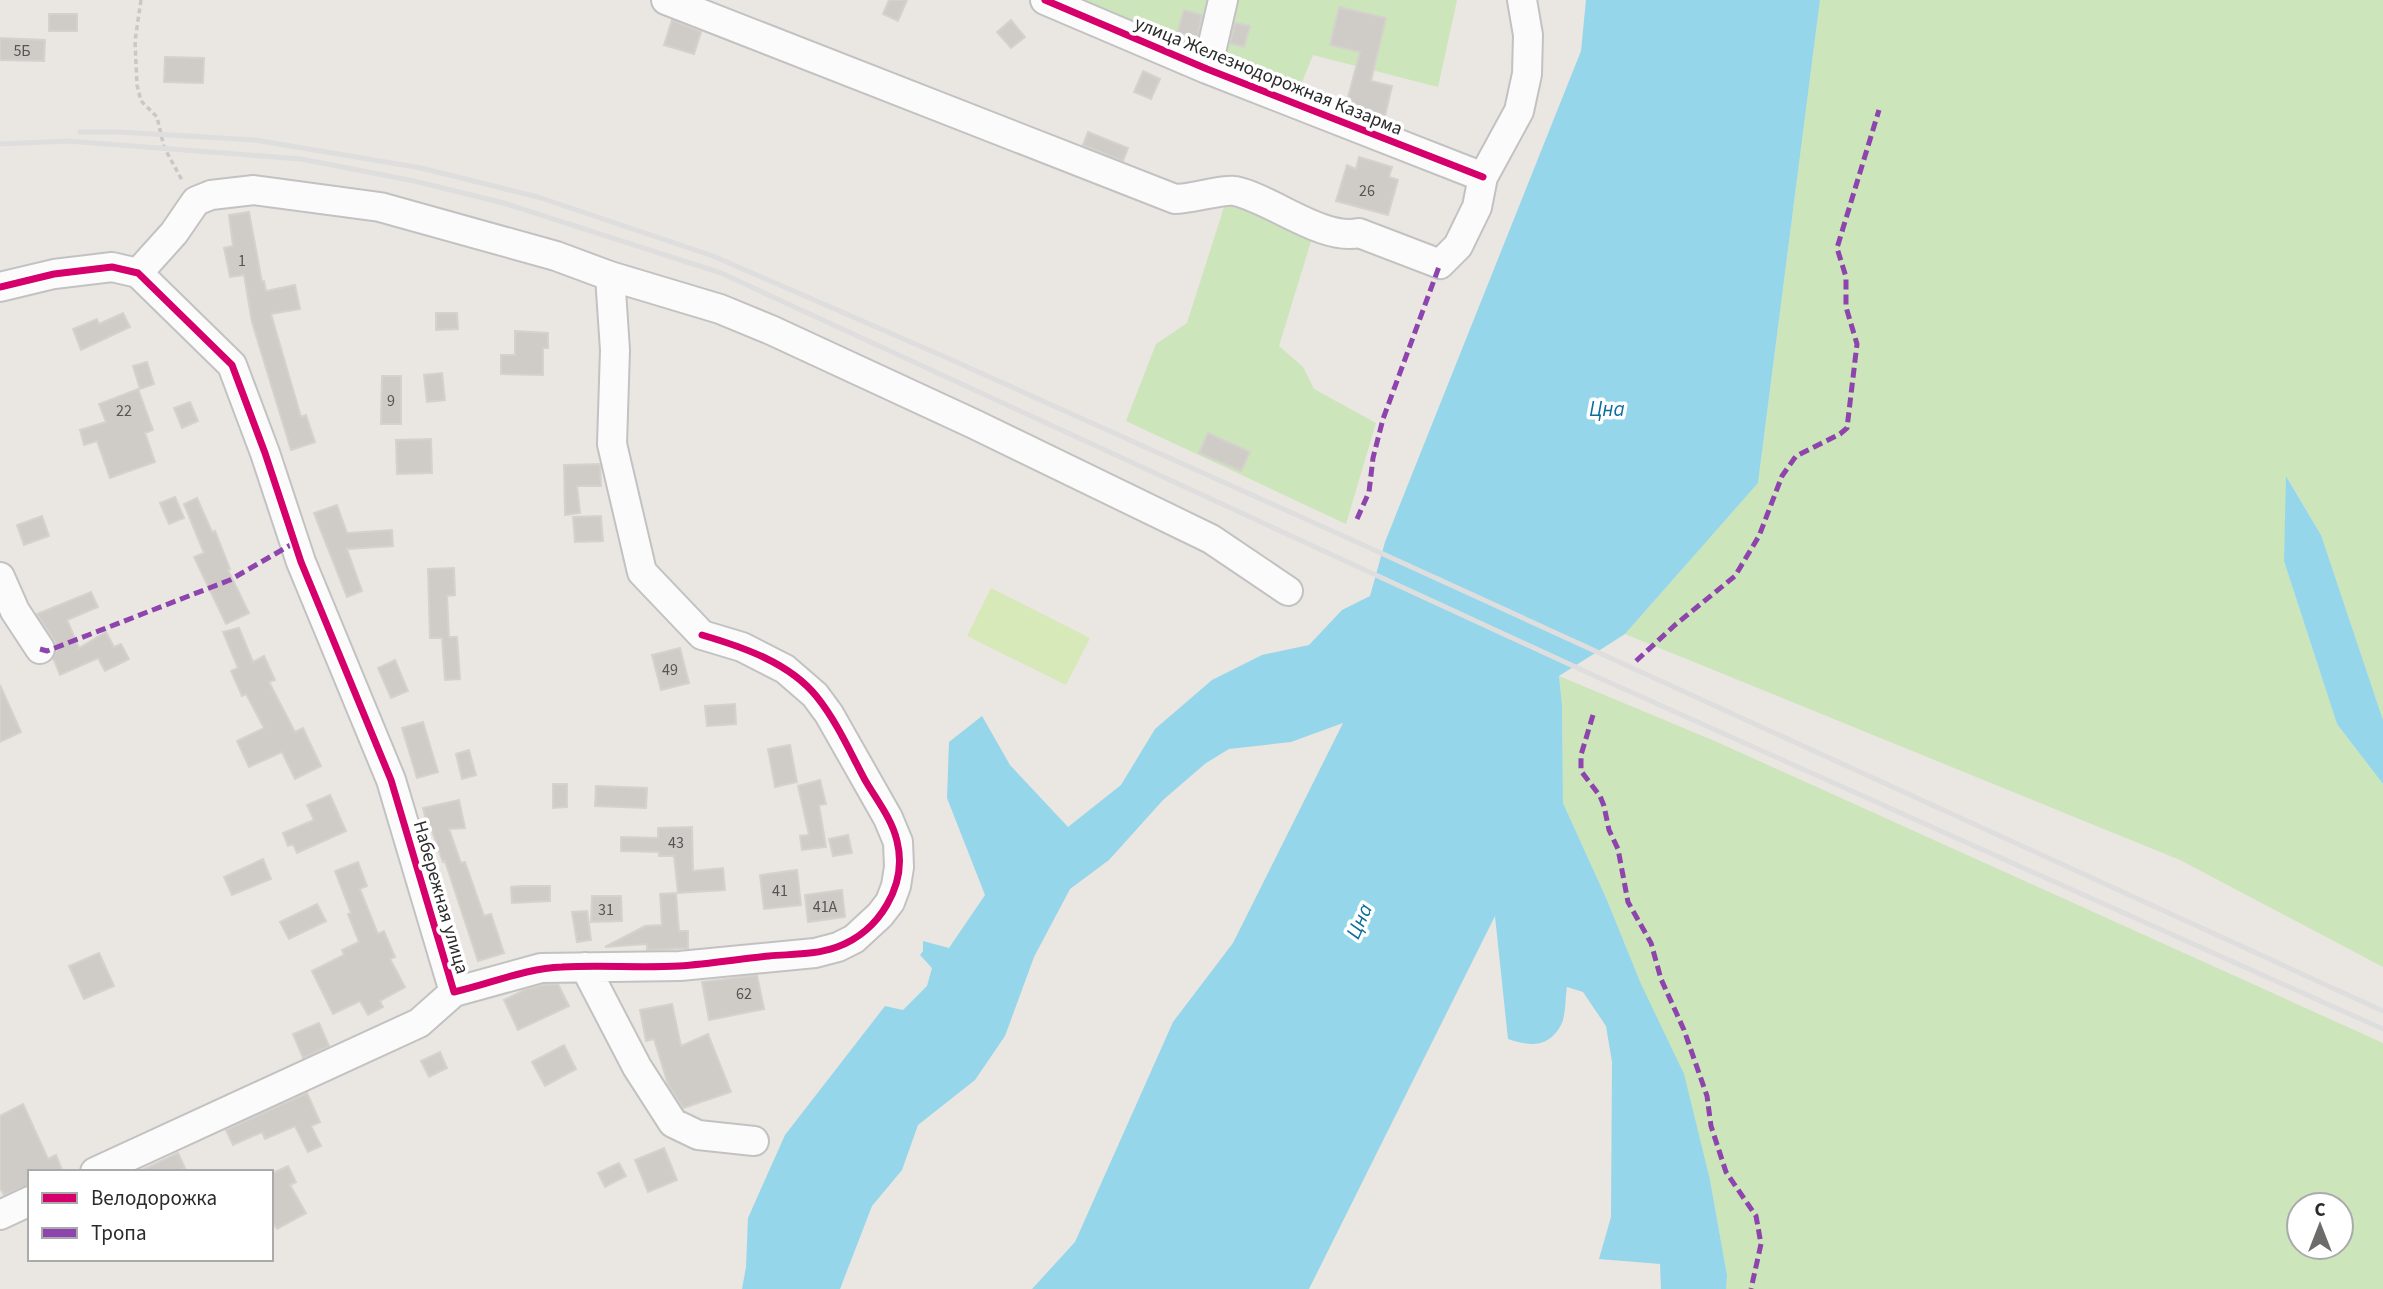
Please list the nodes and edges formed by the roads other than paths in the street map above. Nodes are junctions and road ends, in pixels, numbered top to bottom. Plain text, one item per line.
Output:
1 (666, 0) edge
2 (1045, 0) edge
3 (1223, 0) edge
4 (1521, 0) edge
5 (1208, 69) junction
6 (1483, 177) junction
7 (138, 272) junction
8 (610, 276) junction
9 (0, 287) edge
10 (0, 577) edge
11 (1288, 591) dead end
12 (40, 649) dead end
13 (585, 967) junction
14 (454, 992) junction
15 (754, 1141) dead end
16 (98, 1170) edge
17 (28, 1202) edge
18 (0, 1215) edge

1 - 6 street
2 - 5 street, улица Железнодорожная Казарма
3 - 5 street
4 - 6 street
5 - 6 street, улица Железнодорожная Казарма
7 - 8 street
7 - 9 street
7 - 14 street, Набережная улица
8 - 11 street
8 - 13 street, Набережная улица
10 - 12 street
13 - 14 street, Набережная улица
13 - 15 street
14 - 16 street
17 - 18 street

